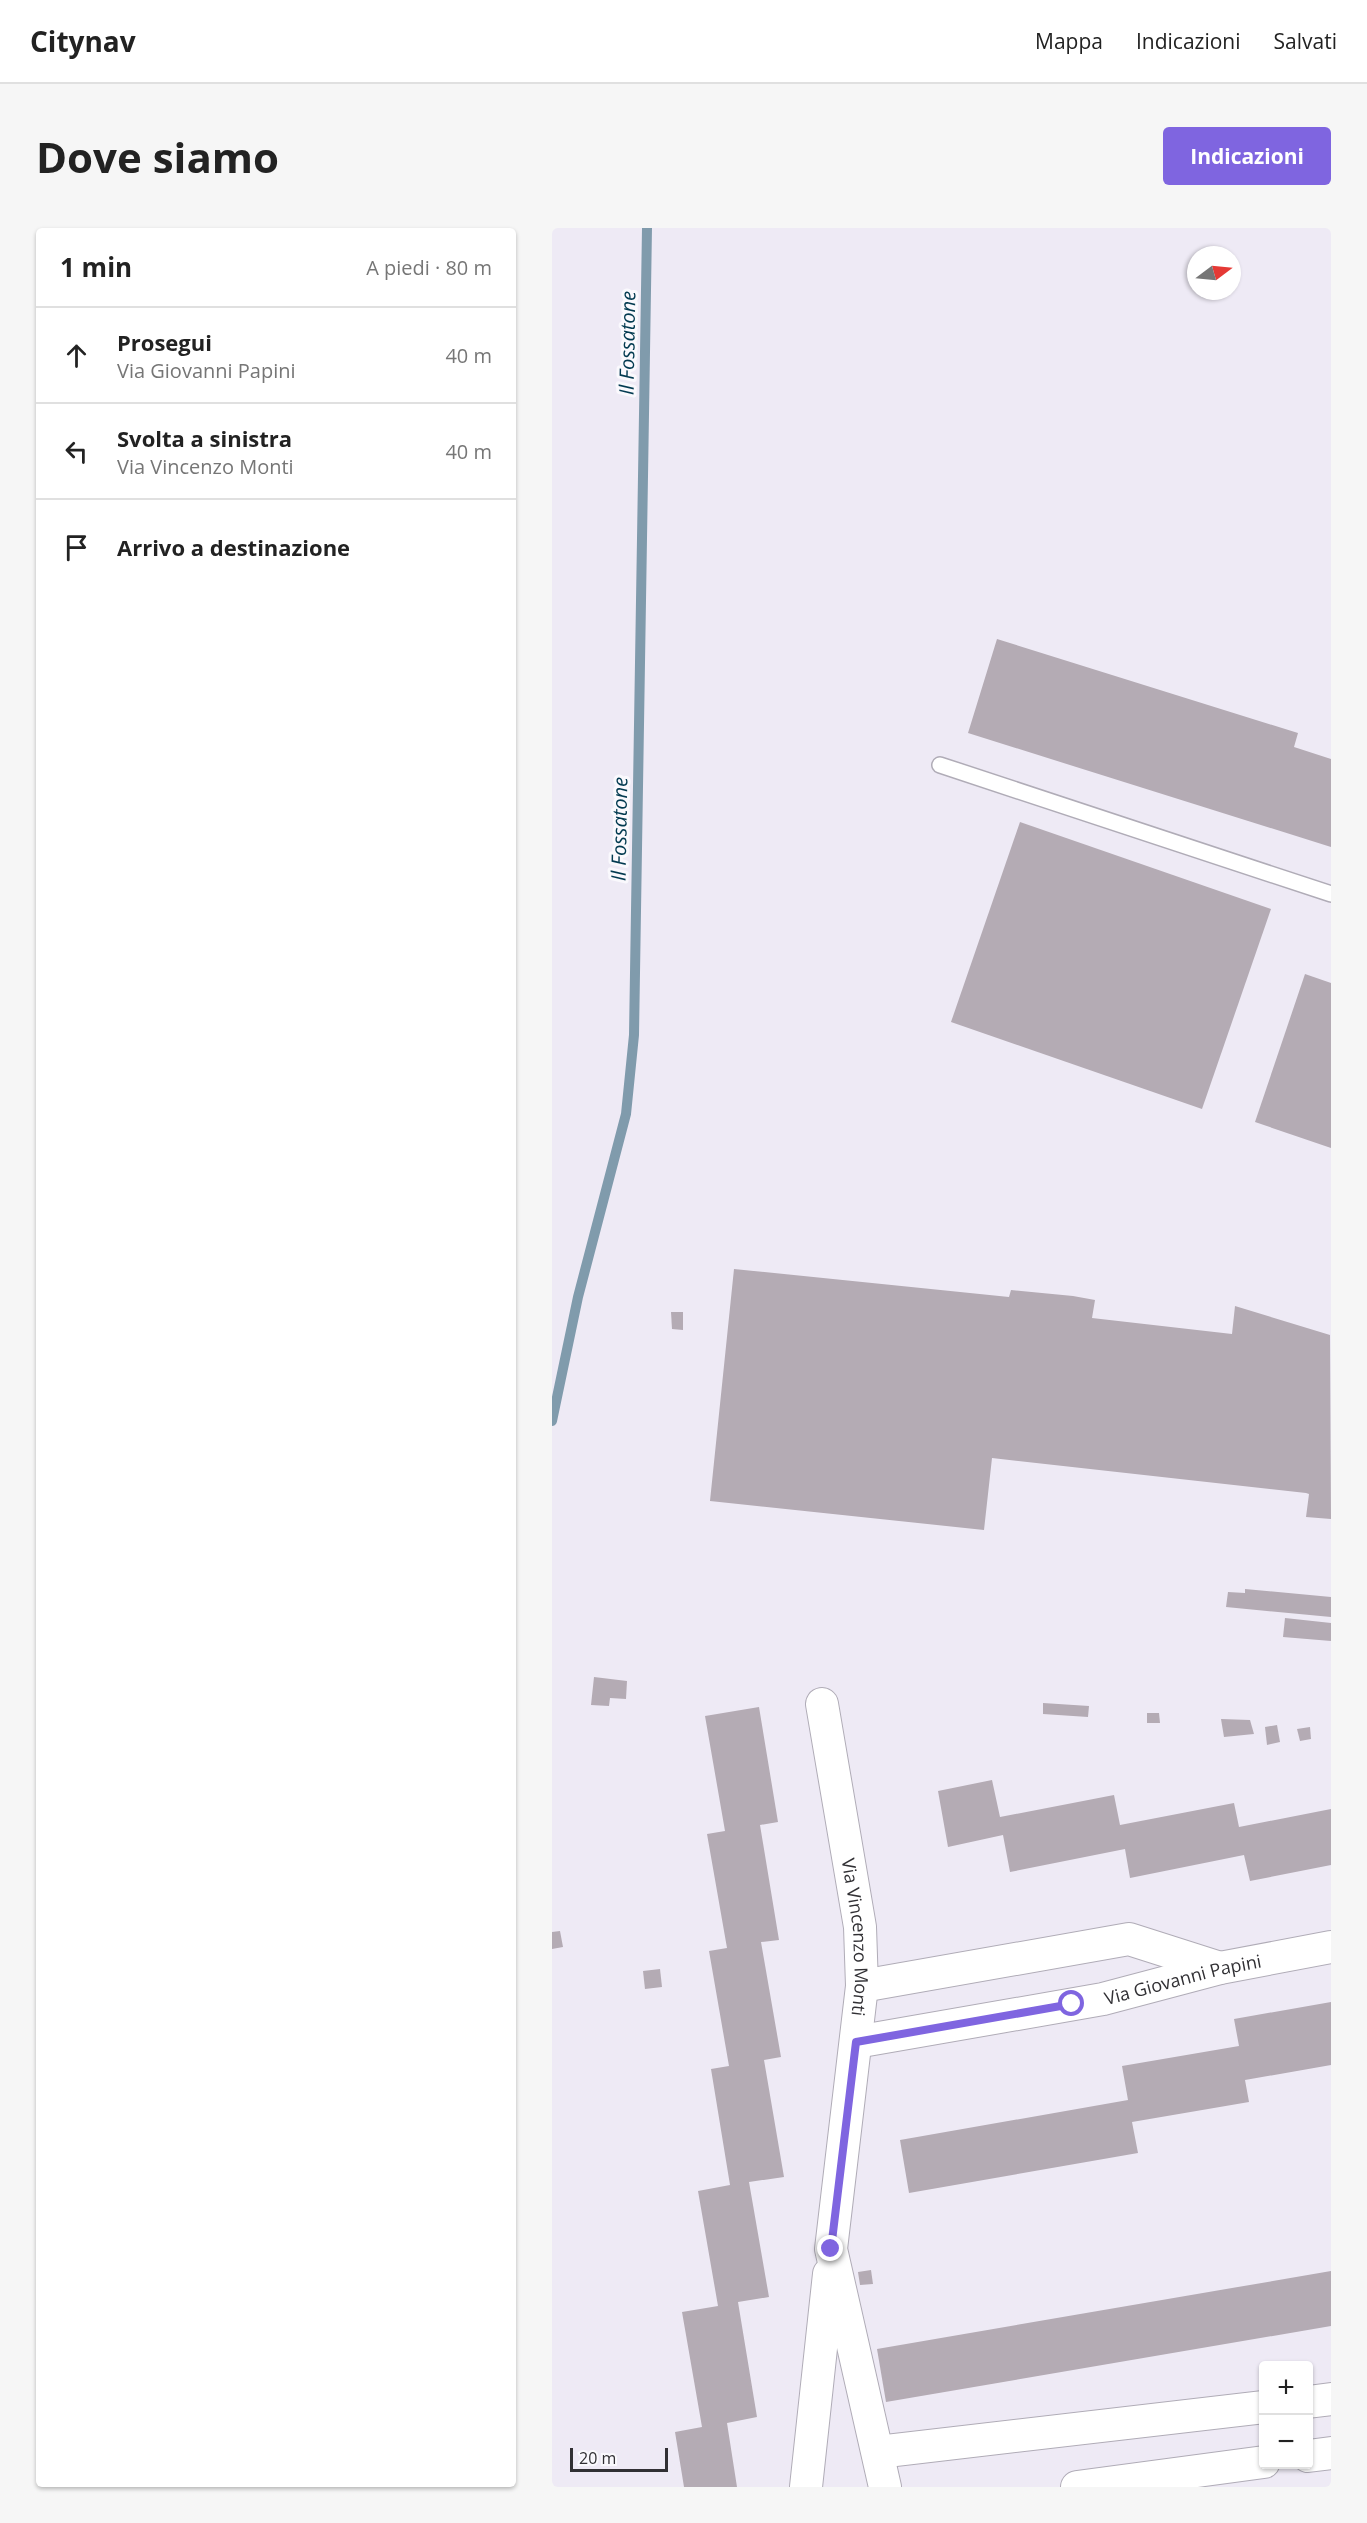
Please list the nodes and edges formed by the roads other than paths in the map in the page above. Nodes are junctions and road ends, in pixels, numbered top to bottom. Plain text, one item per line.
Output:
1 (940, 765) dead end
2 (1331, 894) edge
3 (822, 1704) dead end
4 (1331, 1947) edge
5 (1220, 1968) junction
6 (862, 1986) junction
7 (856, 2042) junction
8 (831, 2249) junction
9 (1331, 2399) edge
10 (1313, 2401) edge
11 (1259, 2407) edge
12 (878, 2452) junction
13 (1331, 2453) edge
14 (1313, 2455) edge
15 (1259, 2463) edge
16 (806, 2487) edge
17 (885, 2487) edge
18 (1077, 2487) edge

1 - 2 lane
3 - 6 street, Via Vincenzo Monti
4 - 5 street, Via Giovanni Papini
5 - 6 street
5 - 7 street, Via Giovanni Papini
6 - 7 street, Via Vincenzo Monti
7 - 8 street, Via Vincenzo Monti
8 - 12 street, Via Vincenzo Monti
8 - 16 street
9 - 10 street
11 - 12 street
12 - 17 street, Via Vincenzo Monti
13 - 14 street
15 - 18 street

